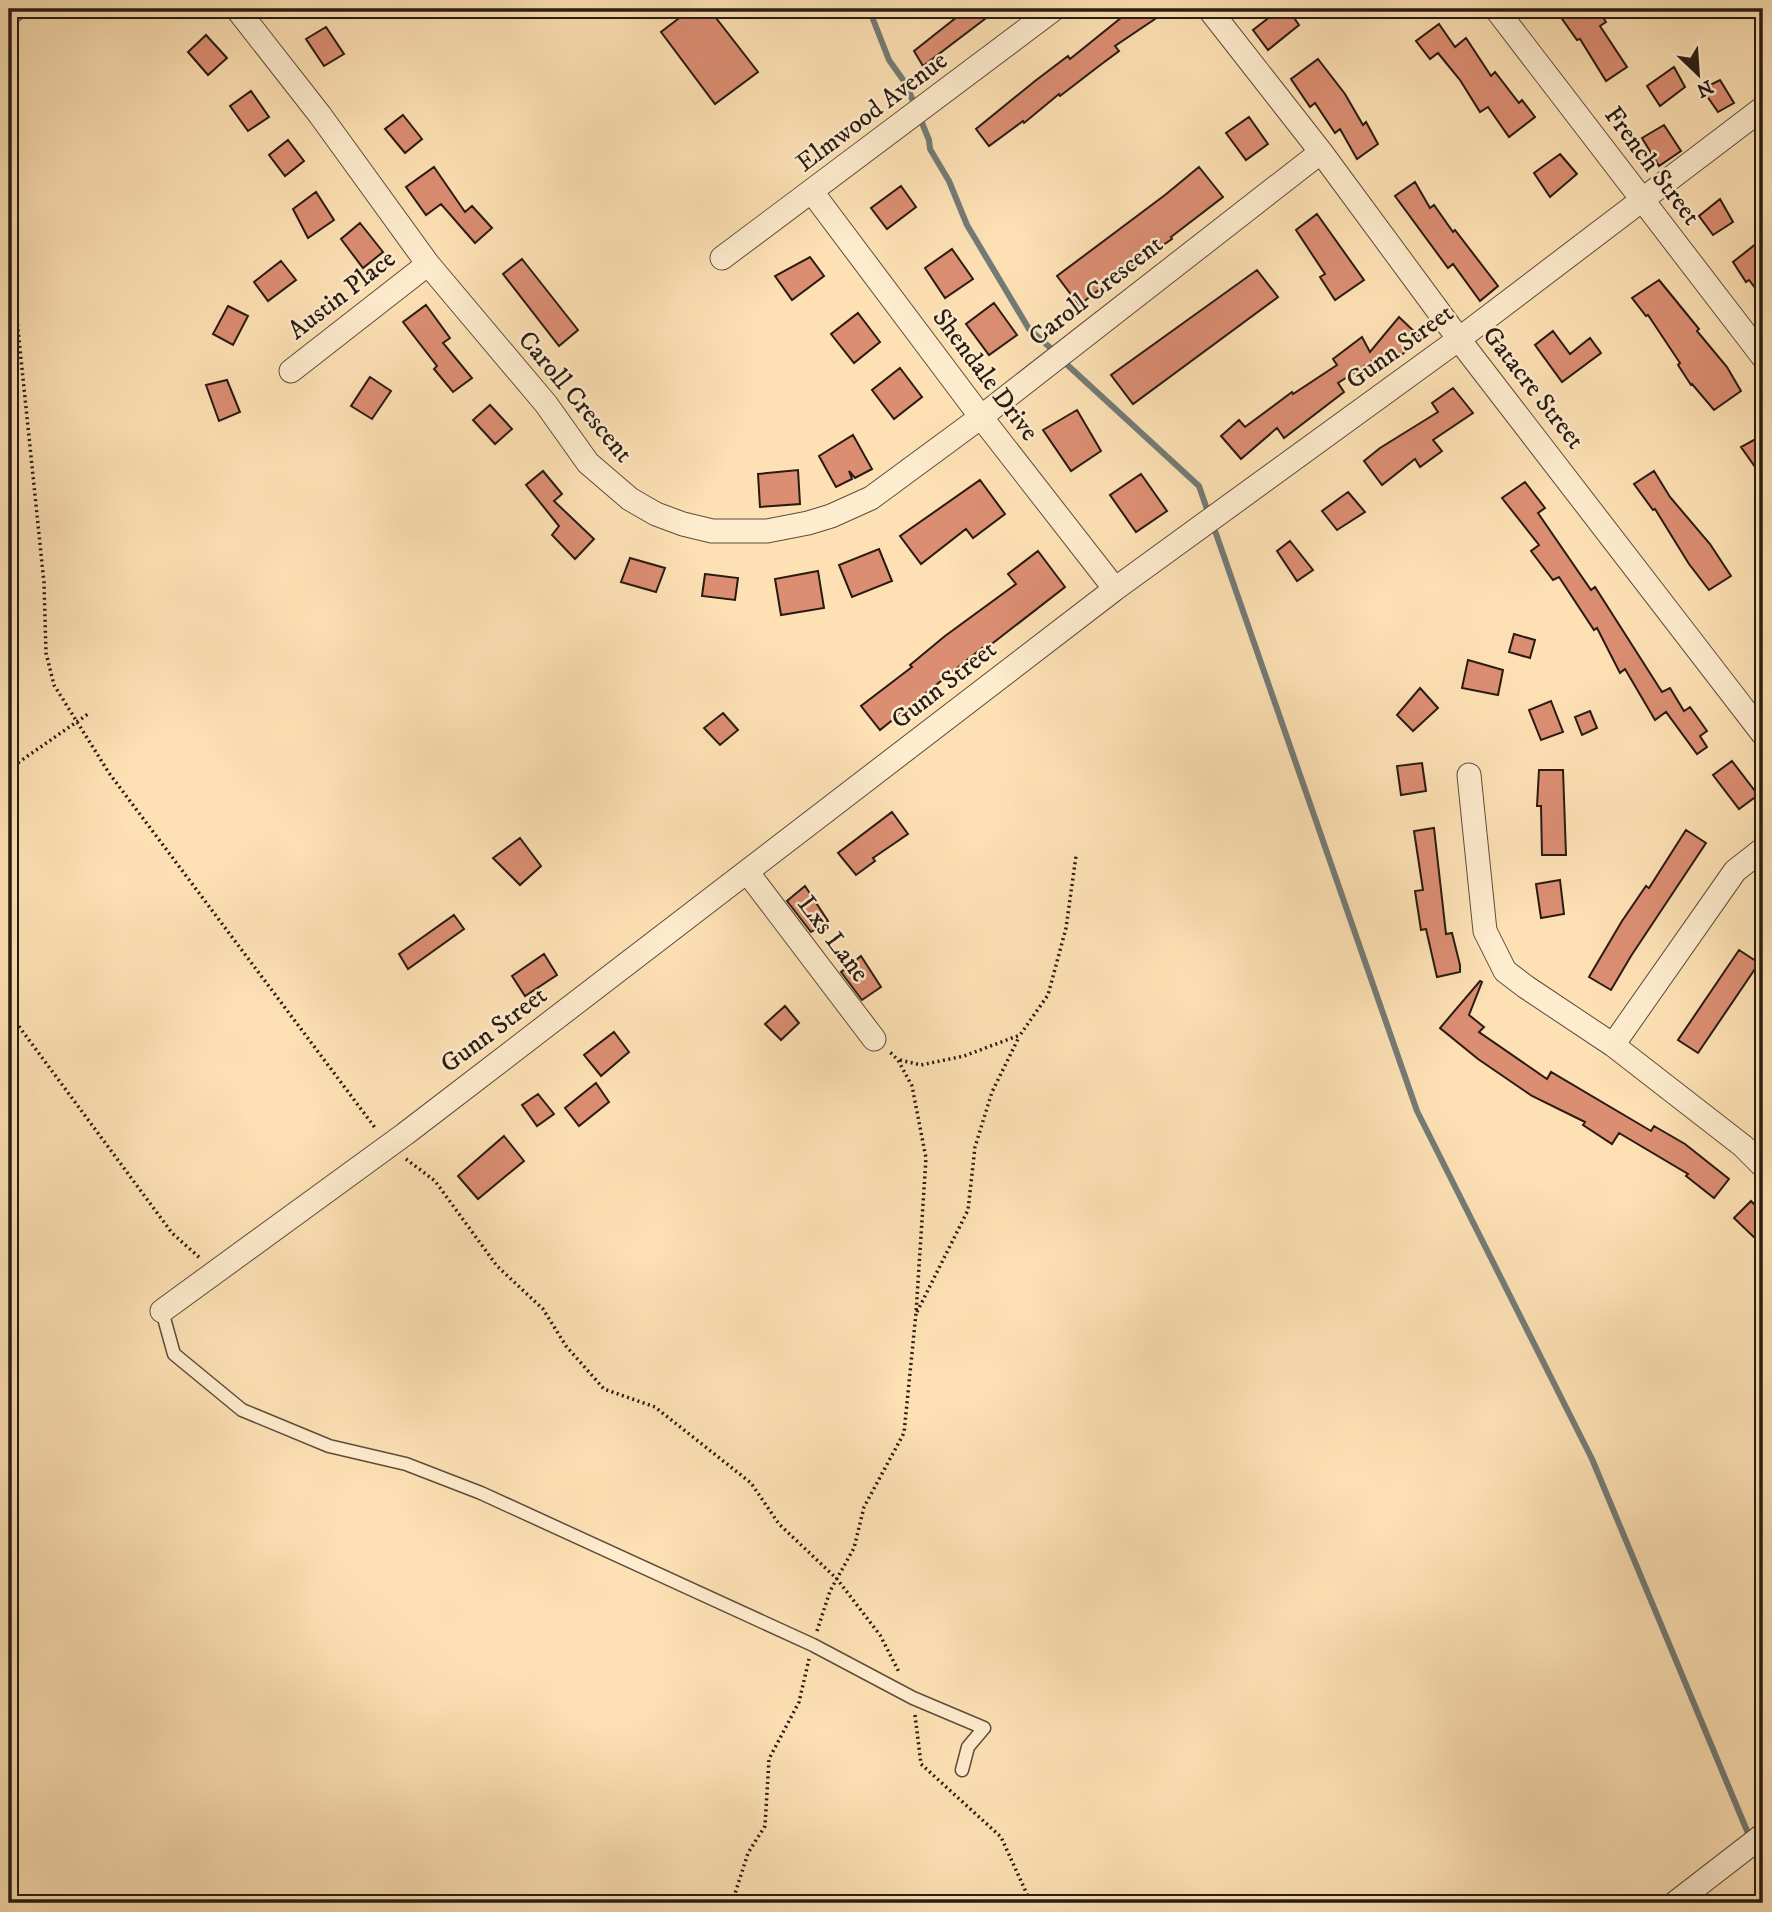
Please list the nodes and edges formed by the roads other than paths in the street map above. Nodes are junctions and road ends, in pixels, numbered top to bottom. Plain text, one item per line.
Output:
1 (15, 9) edge
2 (237, 9) edge
3 (1054, 9) edge
4 (1209, 9) edge
5 (1496, 9) edge
6 (9, 13) edge
7 (1763, 108) edge
8 (1321, 152) junction
9 (812, 192) junction
10 (1642, 199) junction
11 (722, 258) dead end
12 (428, 264) junction
13 (1460, 339) junction
14 (1763, 357) edge
15 (291, 371) dead end
16 (981, 417) junction
17 (1115, 589) junction
18 (1763, 734) edge
19 (1469, 775) dead end
20 (1763, 849) edge
21 (748, 873) junction
22 (874, 1039) road end
23 (1613, 1045) junction
24 (1763, 1166) edge
25 (162, 1311) joint
26 (962, 1770) dead end
27 (1763, 1835) edge
28 (1675, 1903) edge

1 - 6 street
2 - 12 street, Caroll Crescent
3 - 9 street, Elmwood Avenue
4 - 8 street, Gatacre Street
5 - 10 street, French Street
7 - 10 street, Gunn Street
8 - 13 street, Gatacre Street
8 - 16 street, Caroll Crescent
9 - 11 street, Elmwood Avenue
9 - 16 street, Shendale Drive
10 - 13 street, Gunn Street
10 - 14 street, French Street
12 - 15 street, Austin Place
12 - 16 street, Caroll Crescent
13 - 17 street, Gunn Street
13 - 18 street, Gatacre Street
16 - 17 street, Shendale Drive
17 - 21 street, Gunn Street
19 - 23 street
20 - 23 street
21 - 22 street, Lxs Lane
21 - 25 street, Gunn Street
23 - 24 street
25 - 26 lane
27 - 28 street

